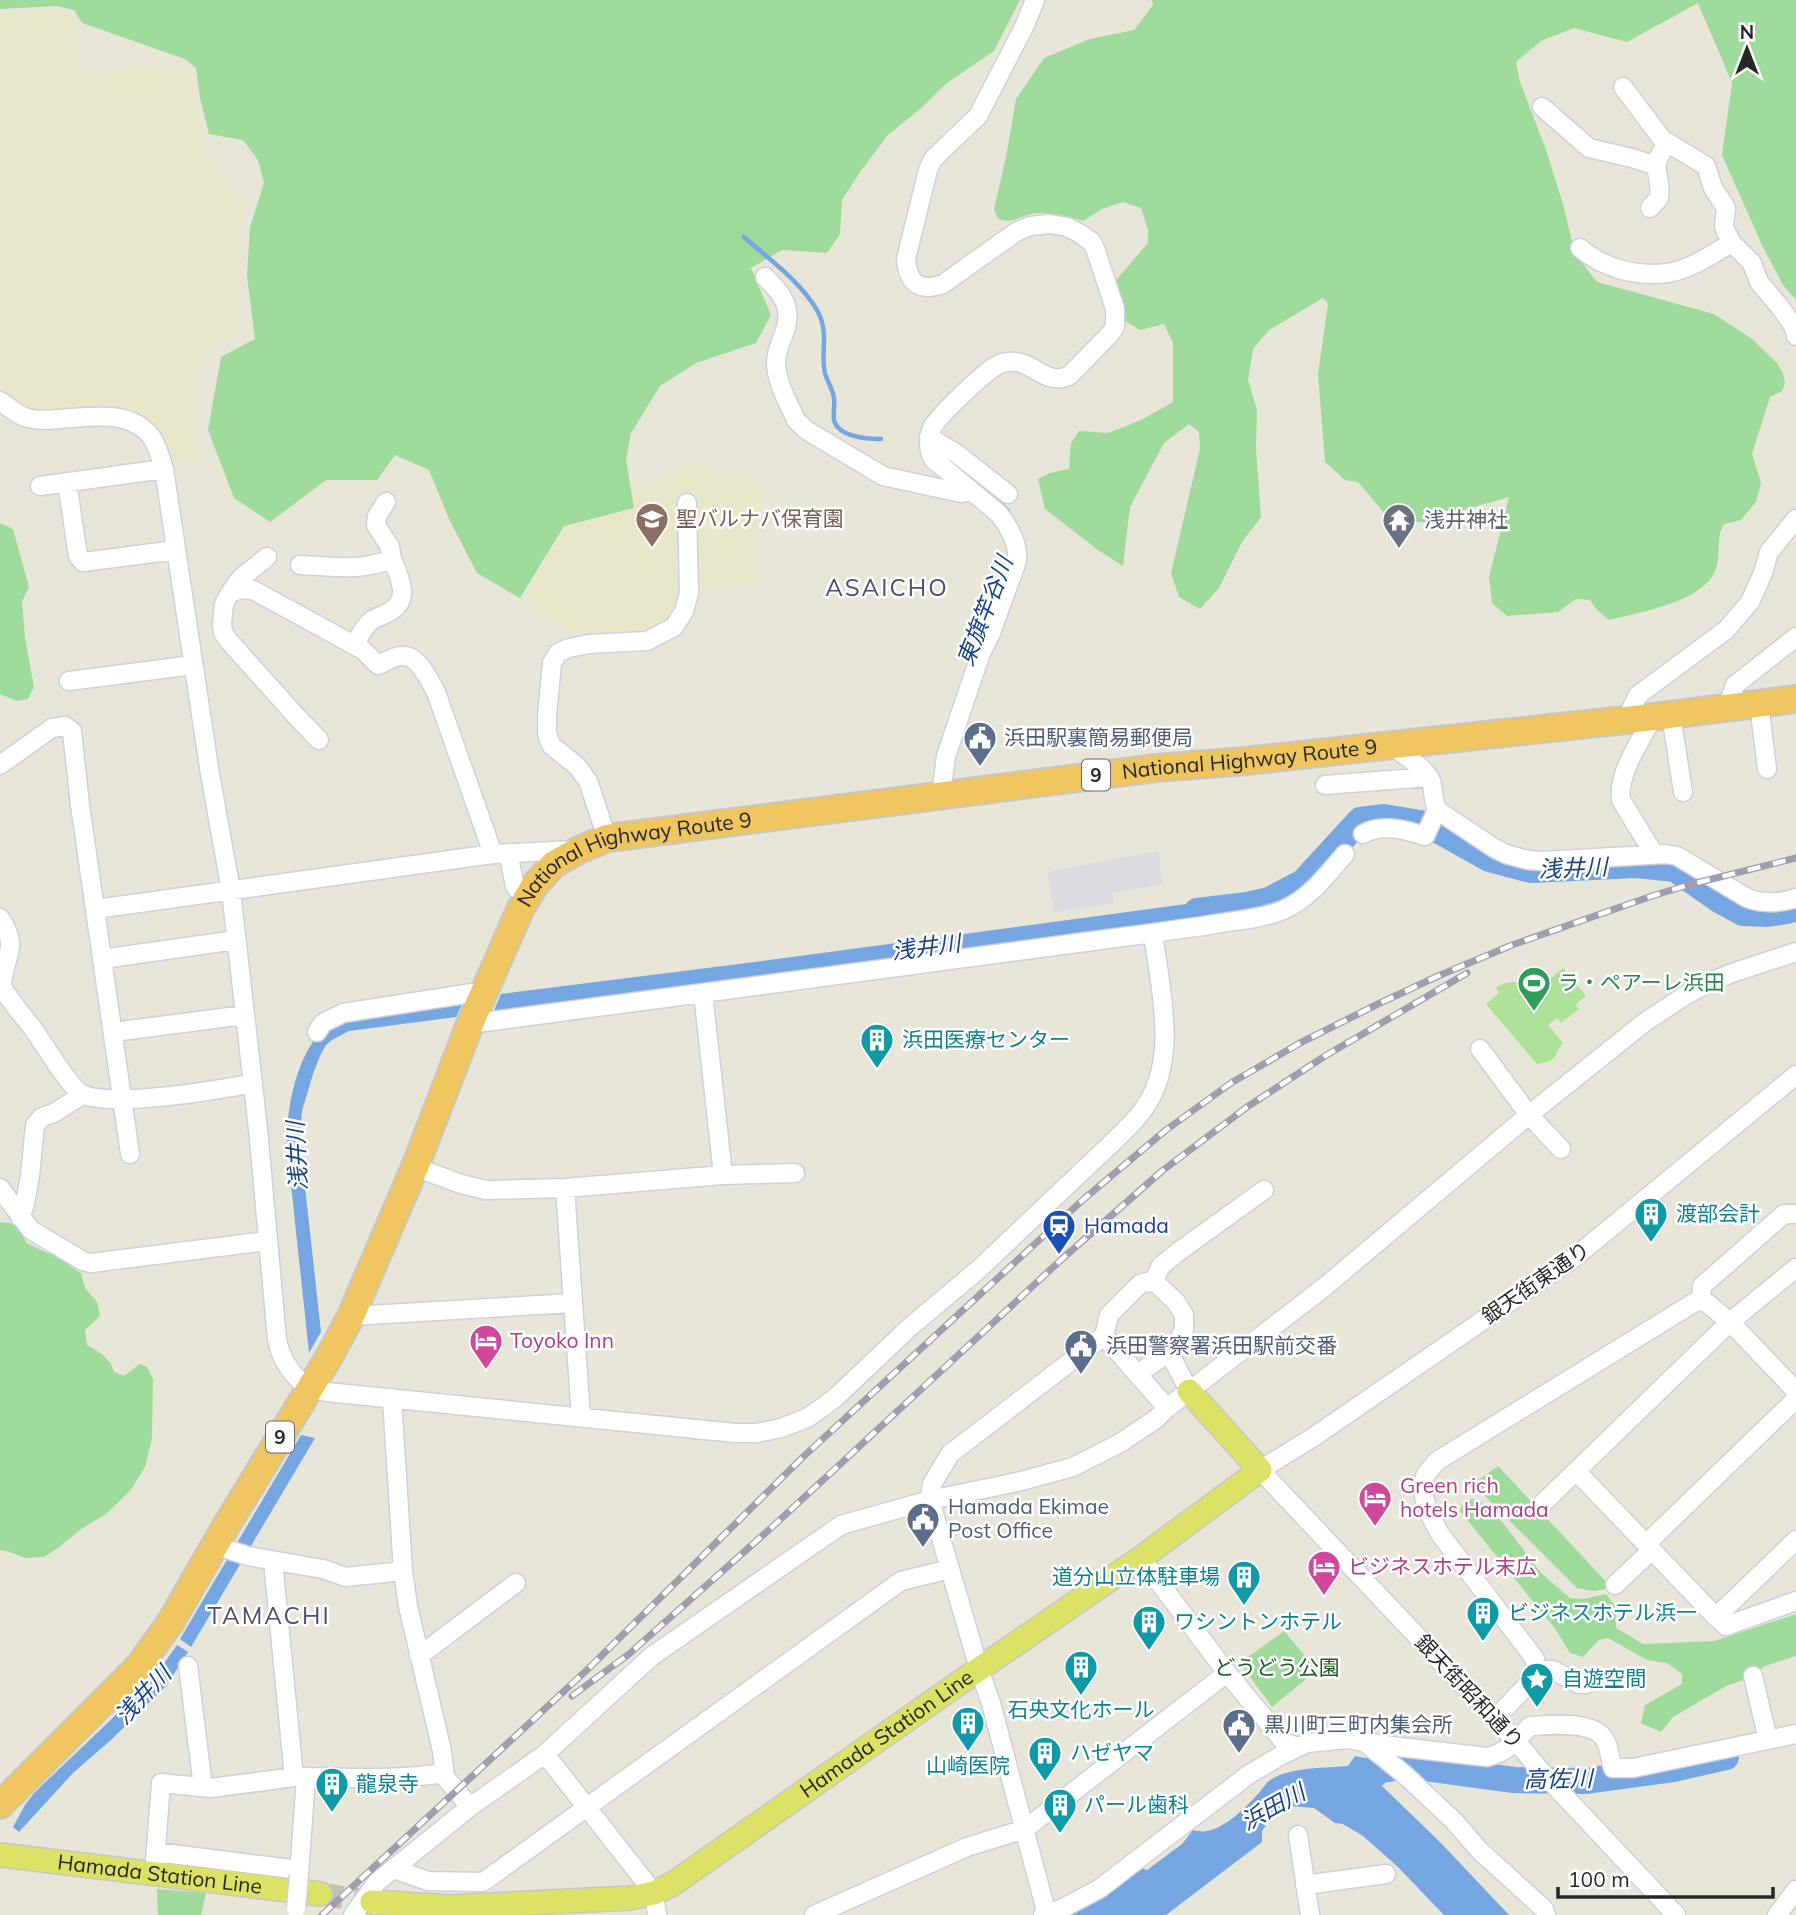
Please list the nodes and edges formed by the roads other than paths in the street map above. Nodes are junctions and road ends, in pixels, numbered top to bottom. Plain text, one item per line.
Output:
1 (1035, 0) edge
2 (1623, 87) dead end
3 (1542, 107) dead end
4 (1668, 144) junction
5 (1656, 166) junction
6 (1650, 208) dead end
7 (1732, 243) junction
8 (1580, 248) dead end
9 (765, 277) dead end
10 (1796, 336) edge
11 (0, 401) edge
12 (929, 437) junction
13 (164, 468) junction
14 (67, 482) junction
15 (40, 486) dead end
16 (971, 491) junction
17 (1008, 494) dead end
18 (386, 502) dead end
19 (687, 503) dead end
20 (1796, 519) edge
21 (176, 550) junction
22 (267, 557) dead end
23 (392, 559) junction
24 (300, 565) dead end
25 (230, 593) junction
26 (1796, 637) edge
27 (354, 645) junction
28 (193, 665) junction
29 (69, 681) dead end
30 (1796, 699) edge
31 (1759, 704) junction
32 (1727, 708) junction
33 (1662, 716) junction
34 (1626, 720) junction
35 (319, 740) dead end
36 (1391, 745) junction
37 (0, 765) edge
38 (1767, 769) dead end
39 (1428, 777) junction
40 (1325, 785) dead end
41 (1683, 792) dead end
42 (942, 795) junction
43 (1433, 820) junction
44 (1363, 834) dead end
45 (607, 838) junction
46 (579, 849) junction
47 (500, 853) junction
48 (1345, 854) dead end
49 (1654, 854) junction
50 (231, 891) junction
51 (1796, 898) edge
52 (526, 900) junction
53 (96, 909) junction
54 (3, 931) edge
55 (1153, 934) junction
56 (236, 940) junction
57 (1796, 952) edge
58 (102, 960) junction
59 (703, 993) junction
60 (478, 1007) junction
61 (245, 1015) junction
62 (317, 1031) dead end
63 (114, 1032) junction
64 (1480, 1049) dead end
65 (1796, 1074) edge
66 (253, 1083) junction
67 (82, 1094) junction
68 (123, 1100) junction
69 (1529, 1115) junction
70 (1561, 1149) dead end
71 (130, 1154) dead end
72 (415, 1167) junction
73 (794, 1173) dead end
74 (723, 1175) junction
75 (0, 1188) edge
76 (565, 1188) junction
77 (1264, 1190) dead end
78 (1796, 1214) edge
79 (20, 1217) junction
80 (267, 1241) junction
81 (1796, 1268) edge
82 (1153, 1282) junction
83 (1701, 1301) junction
84 (572, 1303) junction
85 (351, 1316) junction
86 (1730, 1322) junction
87 (1104, 1336) junction
88 (1172, 1350) junction
89 (1137, 1374) junction
90 (310, 1388) junction
91 (1189, 1391) junction
92 (1796, 1391) edge
93 (392, 1398) junction
94 (1796, 1399) edge
95 (1167, 1408) junction
96 (581, 1417) junction
97 (1260, 1470) junction
98 (1576, 1471) junction
99 (930, 1500) junction
100 (1540, 1506) dead end
101 (1796, 1540) edge
102 (1648, 1547) junction
103 (222, 1548) junction
104 (1141, 1558) junction
105 (273, 1561) junction
106 (950, 1569) junction
107 (403, 1571) junction
108 (516, 1583) dead end
109 (1615, 1586) dead end
110 (1796, 1601) edge
111 (1716, 1617) junction
112 (419, 1656) junction
113 (188, 1666) dead end
114 (979, 1668) junction
115 (1536, 1670) junction
116 (1227, 1673) junction
117 (1752, 1676) dead end
118 (1586, 1684) dead end
119 (1495, 1719) junction
120 (1796, 1734) edge
121 (1768, 1740) junction
122 (1516, 1741) junction
123 (1365, 1742) junction
124 (1297, 1747) junction
125 (545, 1754) junction
126 (444, 1773) junction
127 (300, 1777) junction
128 (203, 1787) junction
129 (0, 1805) edge
130 (470, 1807) junction
131 (587, 1807) junction
132 (1025, 1829) junction
133 (1298, 1835) dead end
134 (0, 1855) edge
135 (155, 1863) junction
136 (394, 1869) junction
137 (299, 1872) junction
138 (1386, 1874) dead end
139 (1305, 1885) junction
140 (1796, 1889) edge
141 (320, 1894) tunnel mouth
142 (372, 1902) tunnel mouth
143 (655, 1904) edge
144 (292, 1912) edge
145 (353, 1915) edge
146 (814, 1915) edge
147 (1045, 1915) edge
148 (1310, 1915) edge
149 (1546, 1915) edge
150 (1676, 1915) edge
151 (1777, 1915) edge

1 - 12 street
2 - 4 street
3 - 5 street
4 - 5 street
4 - 7 street
5 - 6 street
7 - 8 street
7 - 10 street
9 - 16 street
11 - 13 street
12 - 16 street
12 - 17 street
13 - 14 street
13 - 21 street
14 - 15 street
14 - 21 street
16 - 42 street
18 - 23 street
19 - 45 street
20 - 34 street
21 - 28 street
22 - 25 street
23 - 24 street
23 - 27 street
25 - 27 street
25 - 35 street
26 - 32 street
27 - 47 street
28 - 29 street
28 - 50 street
30 - 31 highway, National Highway Route 9 / 9
31 - 32 highway, National Highway Route 9 / 9
31 - 38 street
32 - 33 highway, National Highway Route 9 / 9
33 - 34 highway, National Highway Route 9 / 9
33 - 41 street
33 - 49 street
34 - 36 highway, National Highway Route 9 / 9
36 - 39 street
36 - 42 highway, National Highway Route 9 / 9
37 - 53 street
39 - 40 street
39 - 43 street
42 - 45 highway, National Highway Route 9 / 9
43 - 44 street
43 - 49 street
45 - 46 highway, National Highway Route 9 / 9
46 - 47 street
46 - 52 highway, National Highway Route 9 / 9
47 - 50 street
47 - 52 street
48 - 55 street
49 - 51 street
50 - 53 street
50 - 56 street
52 - 60 highway, National Highway Route 9 / 9
53 - 58 street
54 - 67 street
55 - 59 street
55 - 96 street
56 - 58 street
56 - 61 street
57 - 69 street
58 - 63 street
59 - 60 street
59 - 74 street
60 - 62 street
60 - 72 highway, National Highway Route 9 / 9
61 - 63 street
61 - 66 street
63 - 68 street
64 - 69 street
65 - 97 street, 銀天街東通り
66 - 68 street
66 - 80 street
67 - 68 street
67 - 79 street
68 - 71 street
69 - 70 street
69 - 91 street
72 - 76 street
72 - 85 highway, National Highway Route 9 / 9
73 - 74 street
74 - 76 street
75 - 79 street
76 - 84 street
77 - 82 street
78 - 83 street
79 - 80 street
80 - 90 street
81 - 86 street
82 - 87 street
82 - 88 street
83 - 86 street
83 - 115 street
84 - 85 street
84 - 96 street
85 - 90 highway, National Highway Route 9 / 9
86 - 92 street
86 - 98 street
87 - 89 street
87 - 99 street
88 - 89 street
88 - 91 street
89 - 95 street
90 - 93 street
90 - 103 highway, National Highway Route 9 / 9
91 - 95 street
91 - 97 main road
93 - 96 street
93 - 107 street
94 - 102 street
95 - 99 street
97 - 104 main road, Hamada Station Line
97 - 119 street, 銀天街昭和通り
98 - 100 street
98 - 102 street
99 - 106 street
99 - 125 street
101 - 111 street
102 - 109 street
102 - 111 street
103 - 105 street
103 - 129 highway, National Highway Route 9 / 9
104 - 114 main road, Hamada Station Line
104 - 116 street
105 - 107 street
105 - 127 street
106 - 114 street
106 - 131 street
107 - 112 street
108 - 112 street
110 - 111 street
112 - 126 street
113 - 128 street
114 - 132 street
114 - 143 main road, Hamada Station Line
115 - 118 street
115 - 119 street
116 - 124 street
116 - 132 street
117 - 121 street
119 - 122 street, 銀天街昭和通り
120 - 121 street
121 - 122 street
122 - 123 street
122 - 150 street, 銀天街昭和通り
123 - 124 street
123 - 149 street
124 - 147 street
125 - 130 street
125 - 131 street
126 - 127 street
126 - 130 street
127 - 128 street
127 - 137 street
128 - 135 street
130 - 136 street
131 - 136 street
131 - 143 street
132 - 146 street
132 - 147 street
133 - 139 street
134 - 135 main road, Hamada Station Line
135 - 137 street
135 - 141 main road, Hamada Station Line
136 - 145 street
137 - 144 street, bridge
138 - 139 street
139 - 148 street
140 - 151 street
142 - 143 main road, Hamada Station Line

